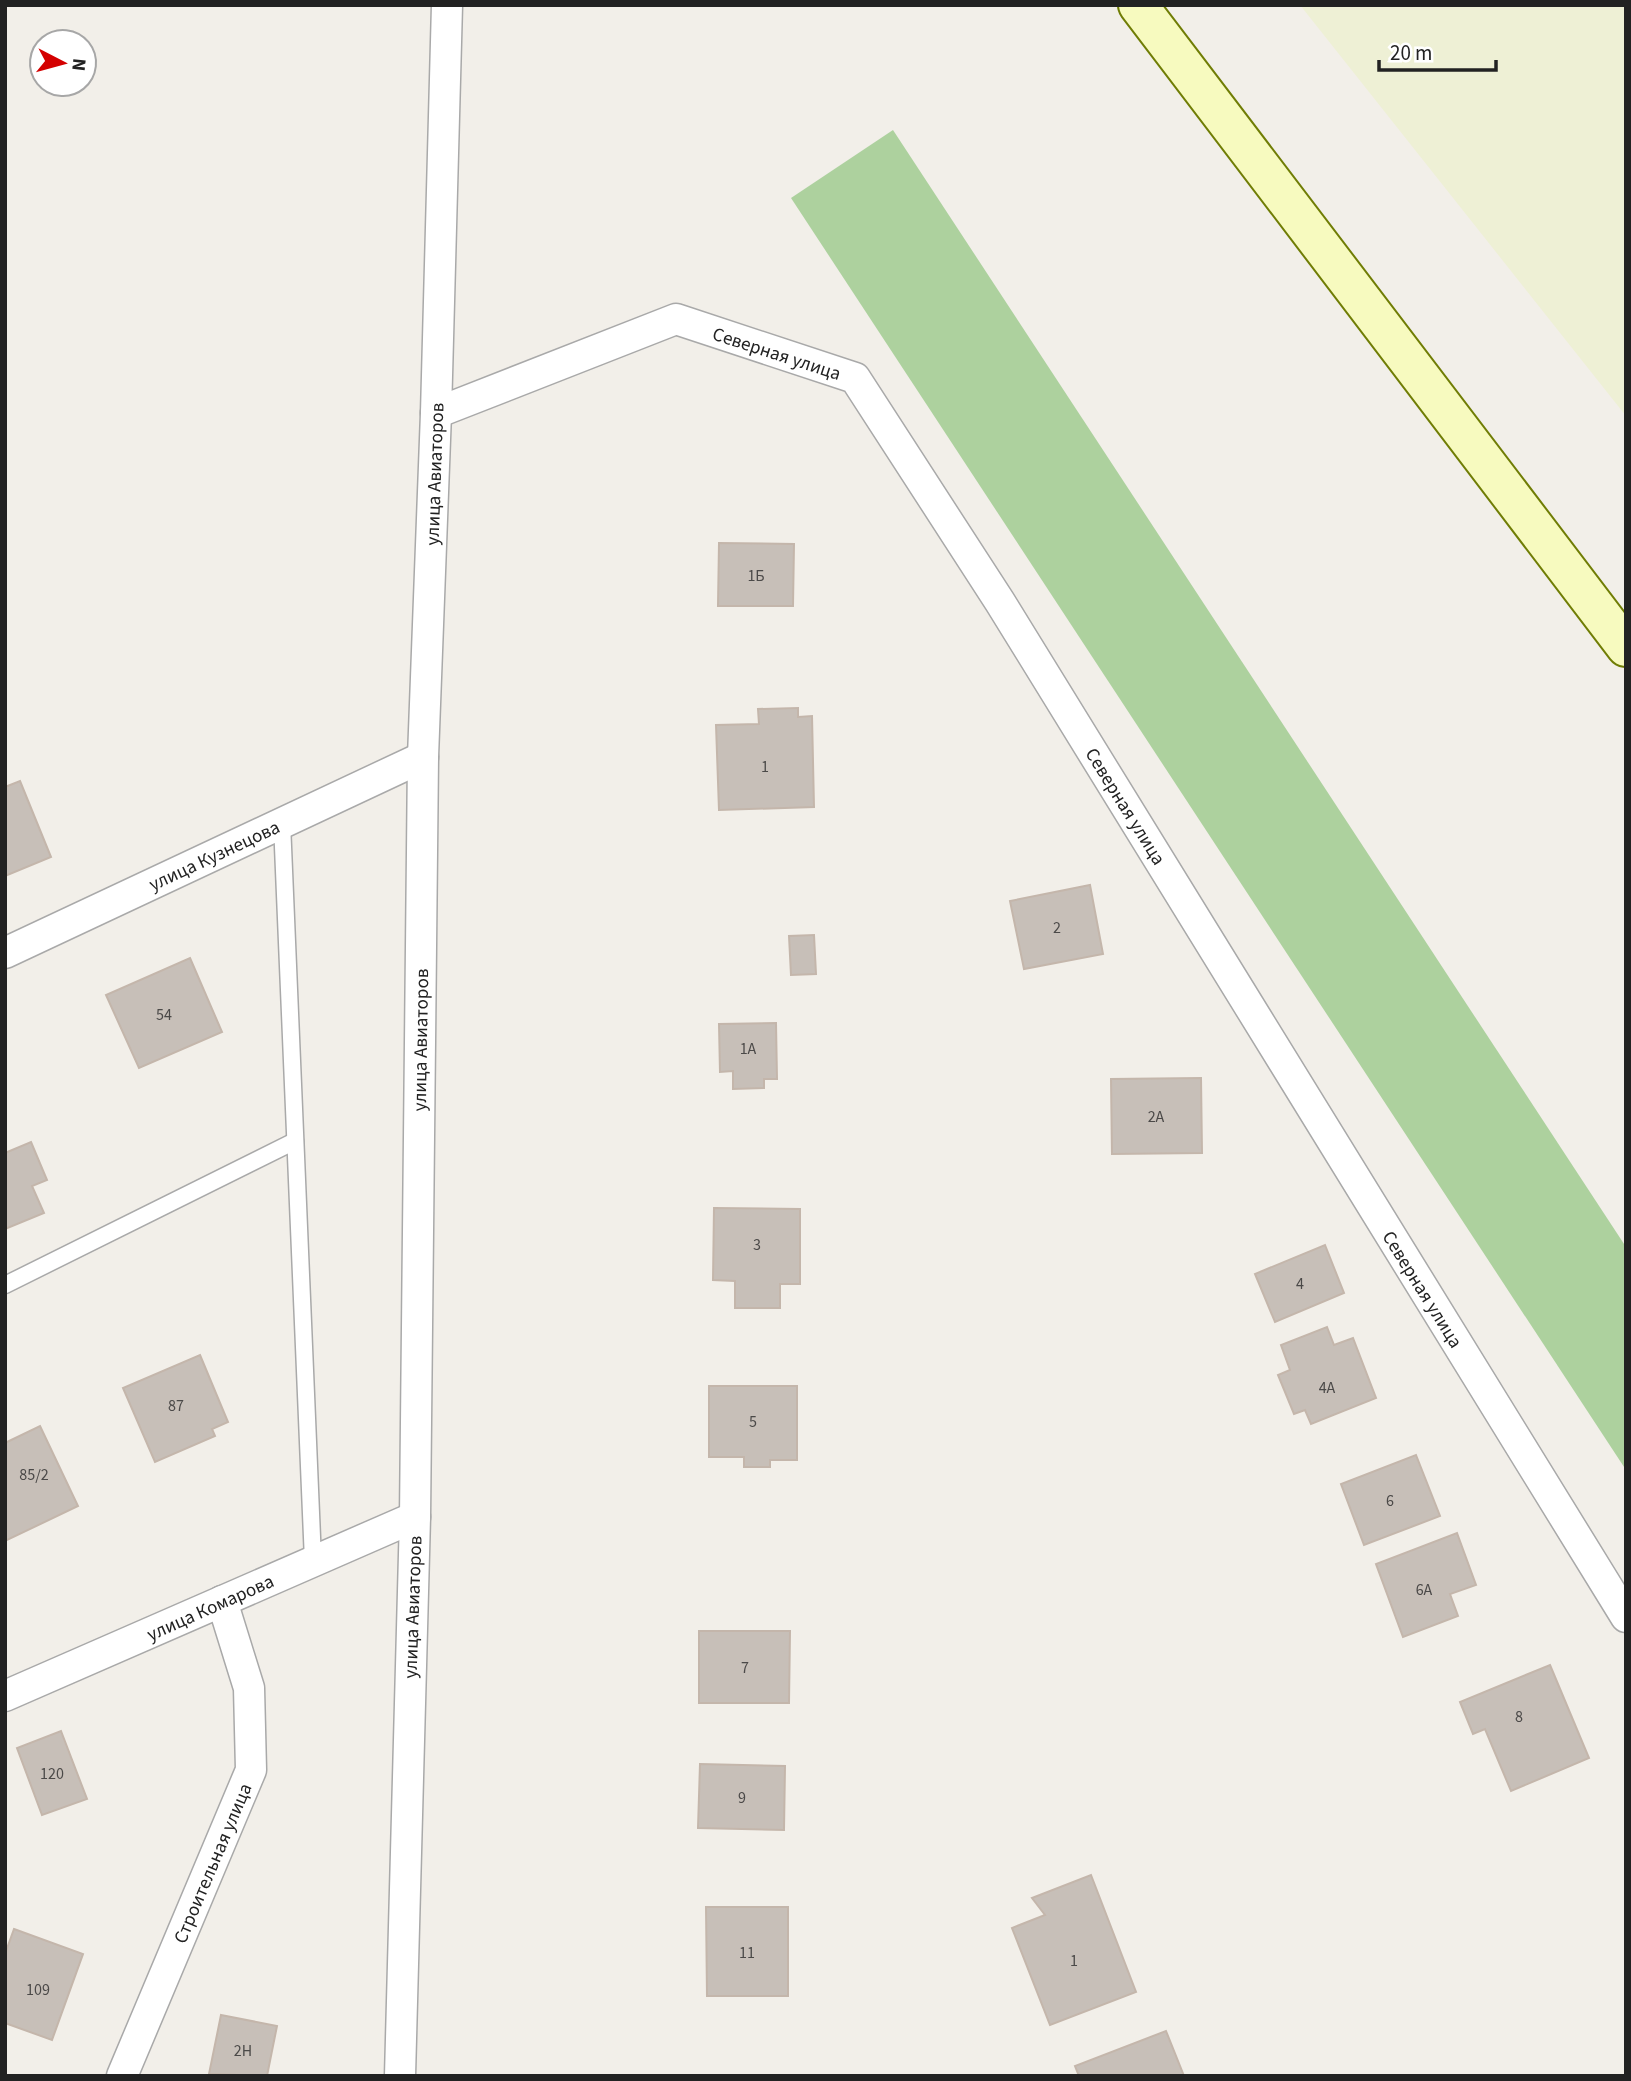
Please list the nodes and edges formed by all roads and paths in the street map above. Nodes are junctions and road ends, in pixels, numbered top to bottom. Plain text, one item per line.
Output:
1 (447, 5) edge
2 (1139, 5) edge
3 (436, 413) junction
4 (1626, 647) edge
5 (424, 757) junction
6 (282, 824) junction
7 (5, 953) edge
8 (295, 1141) junction
9 (5, 1285) edge
10 (415, 1517) junction
11 (313, 1561) junction
12 (222, 1601) junction
13 (1626, 1617) edge
14 (5, 1696) edge
15 (122, 2076) edge
16 (400, 2076) edge

1 - 3 street, улица Авиаторов
2 - 4 main road
3 - 5 street, улица Авиаторов
3 - 13 street, Северная улица
5 - 6 street, улица Кузнецова
5 - 10 street, улица Авиаторов
6 - 7 street, улица Кузнецова
6 - 8 lane
8 - 9 lane
8 - 11 lane
10 - 11 street, улица Комарова
10 - 16 street, улица Авиаторов
11 - 12 street, улица Комарова
12 - 14 street, улица Комарова
12 - 15 street, Строительная улица

